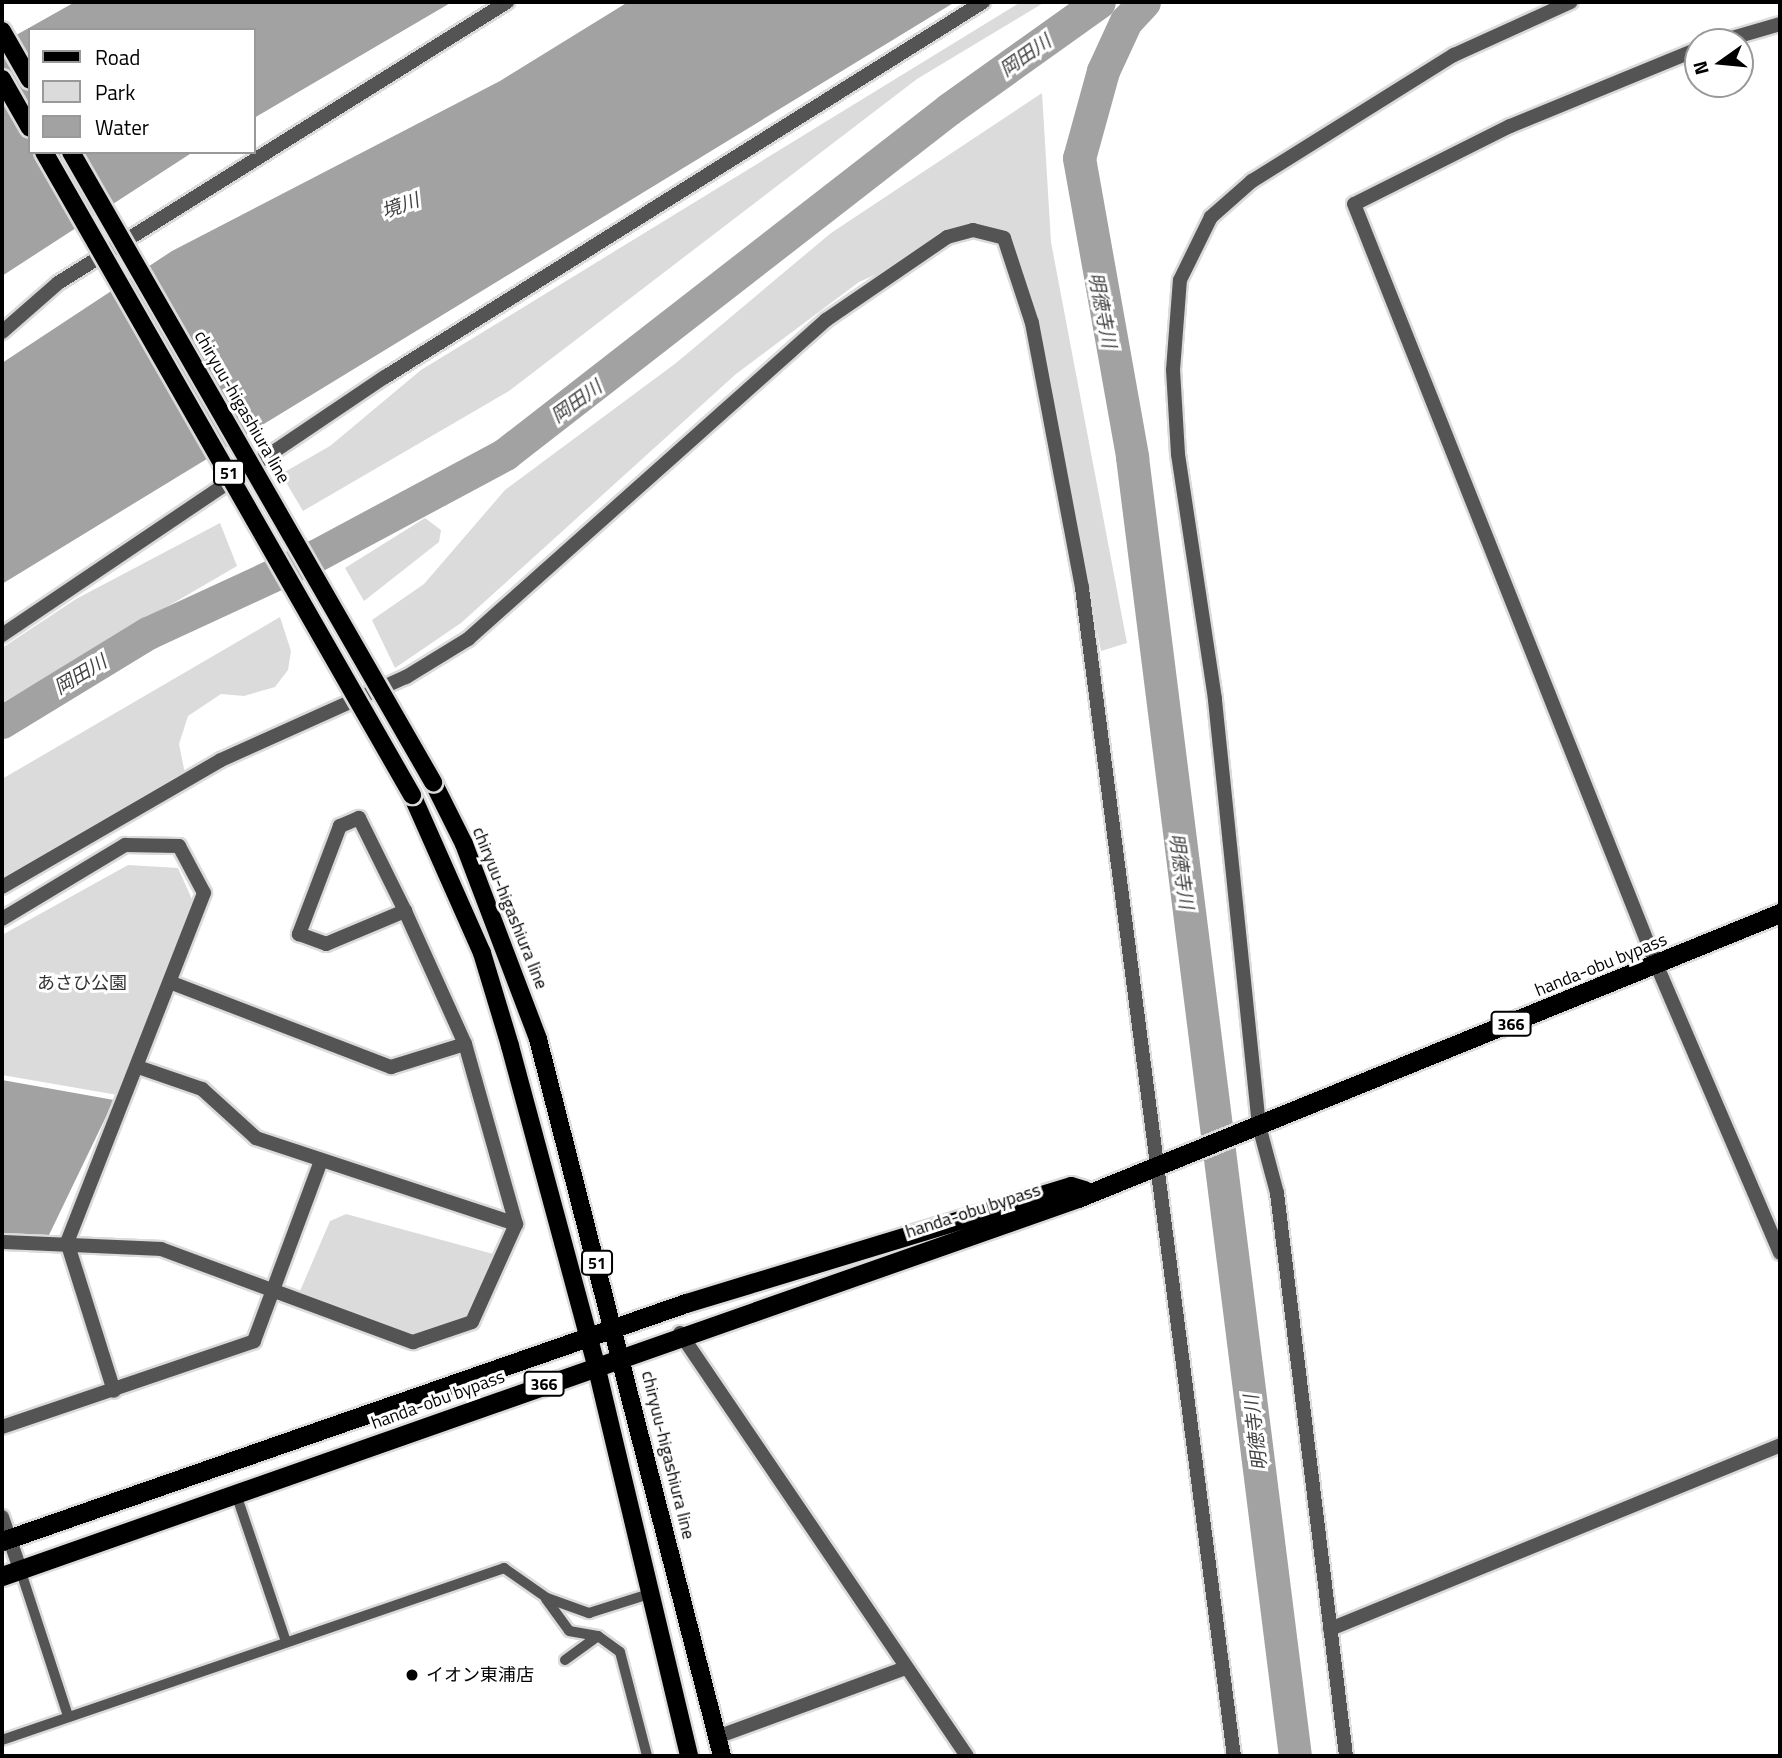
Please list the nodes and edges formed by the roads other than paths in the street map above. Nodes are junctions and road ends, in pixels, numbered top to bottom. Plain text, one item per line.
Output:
1 (507, 2) edge
2 (983, 2) edge
3 (1571, 2) edge
4 (1780, 24) edge
5 (2, 31) edge
6 (1754, 32) edge
7 (1684, 55) edge
8 (28, 76) edge
9 (2, 79) edge
10 (28, 124) edge
11 (45, 154) edge
12 (72, 154) edge
13 (2, 331) edge
14 (2, 635) edge
15 (2, 887) edge
16 (405, 911) junction
17 (1780, 913) edge
18 (2, 919) edge
19 (1657, 966) junction
20 (172, 983) junction
21 (465, 1044) junction
22 (138, 1067) junction
23 (1250, 1129) junction
24 (321, 1161) junction
25 (1159, 1163) junction
26 (1084, 1191) junction
27 (516, 1224) junction
28 (2, 1242) edge
29 (66, 1242) junction
30 (1780, 1253) edge
31 (276, 1289) junction
32 (614, 1328) junction
33 (680, 1333) junction
34 (589, 1337) junction
35 (621, 1356) junction
36 (596, 1365) junction
37 (114, 1391) junction
38 (2, 1427) edge
39 (1780, 1445) edge
40 (237, 1497) junction
41 (2, 1517) edge
42 (5, 1540) edge
43 (11, 1572) edge
44 (649, 1594) junction
45 (544, 1596) junction
46 (1330, 1629) junction
47 (598, 1636) junction
48 (286, 1642) junction
49 (565, 1660) dead end
50 (906, 1668) junction
51 (68, 1716) junction
52 (718, 1737) junction
53 (2, 1740) edge
54 (648, 1756) edge
55 (689, 1756) edge
56 (722, 1756) edge
57 (967, 1756) edge
58 (1234, 1756) edge
59 (1346, 1756) edge

1 - 13 street
2 - 14 street
3 - 23 street
4 - 6 street
5 - 8 main road
7 - 19 street
9 - 10 main road
11 - 34 main road, 51, bridge
12 - 32 main road, chiryuu-higashiura line / 51, bridge
15 - 25 street
16 - 16 street
16 - 21 street
17 - 19 highway, handa-obu bypass / 366
18 - 20 street
19 - 23 highway, handa-obu bypass / 366
19 - 30 street
20 - 21 street
20 - 22 street
21 - 27 street
22 - 24 street
22 - 29 street
23 - 25 highway, handa-obu bypass / 366
23 - 46 street
24 - 27 street
24 - 31 street
25 - 26 highway, handa-obu bypass / 366
25 - 58 street
26 - 32 highway, handa-obu bypass / 366
26 - 33 highway, handa-obu bypass / 366
27 - 31 street
28 - 29 street
29 - 31 street
29 - 37 street
31 - 37 street
32 - 34 highway, handa-obu bypass / 366
32 - 35 main road, chiryuu-higashiura line / 51
33 - 35 highway, handa-obu bypass / 366
33 - 50 street
34 - 36 main road, 51
34 - 42 highway, handa-obu bypass / 366
35 - 36 highway, handa-obu bypass / 366
35 - 52 main road, chiryuu-higashiura line / 51
36 - 40 highway, handa-obu bypass / 366
36 - 44 main road, 51
37 - 38 street
39 - 46 street
40 - 43 highway, handa-obu bypass / 366
40 - 48 lane
41 - 42 street
42 - 43 street
43 - 51 lane
44 - 45 lane
44 - 55 main road, 51
45 - 47 lane
45 - 48 lane
46 - 59 street
47 - 49 lane
47 - 54 lane
48 - 51 lane
50 - 52 street
50 - 57 street
51 - 53 lane
52 - 56 main road, chiryuu-higashiura line / 51

